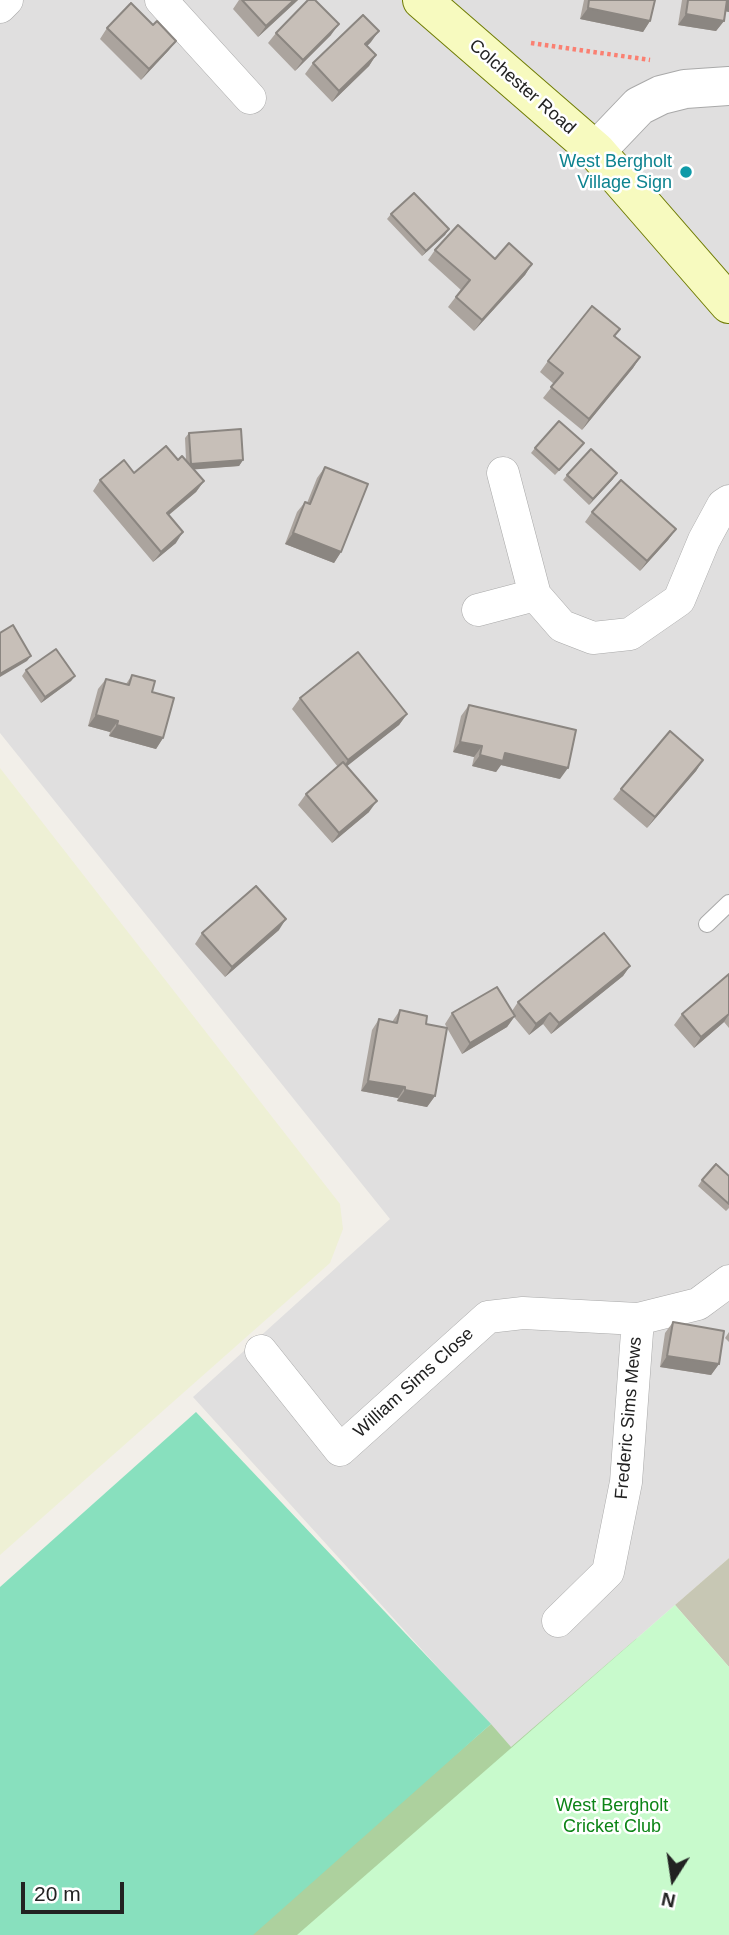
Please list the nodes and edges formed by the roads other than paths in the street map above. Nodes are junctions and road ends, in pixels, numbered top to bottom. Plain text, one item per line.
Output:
1 (8, 0) edge
2 (161, 0) edge
3 (422, 0) edge
4 (0, 7) edge
5 (729, 86) edge
6 (250, 98) dead end
7 (596, 151) junction
8 (729, 304) edge
9 (503, 473) dead end
10 (729, 501) edge
11 (535, 595) junction
12 (478, 610) dead end
13 (729, 903) edge
14 (707, 924) dead end
15 (729, 1281) edge
16 (638, 1320) junction
17 (261, 1351) dead end
18 (558, 1621) dead end

1 - 4 street
2 - 6 street
3 - 7 main road, Colchester Road
5 - 7 street
7 - 8 main road, Colchester Road
9 - 11 street
10 - 11 street
11 - 12 street
13 - 14 lane
15 - 16 street, William Sims Close
16 - 17 street, William Sims Close
16 - 18 street, Frederic Sims Mews

